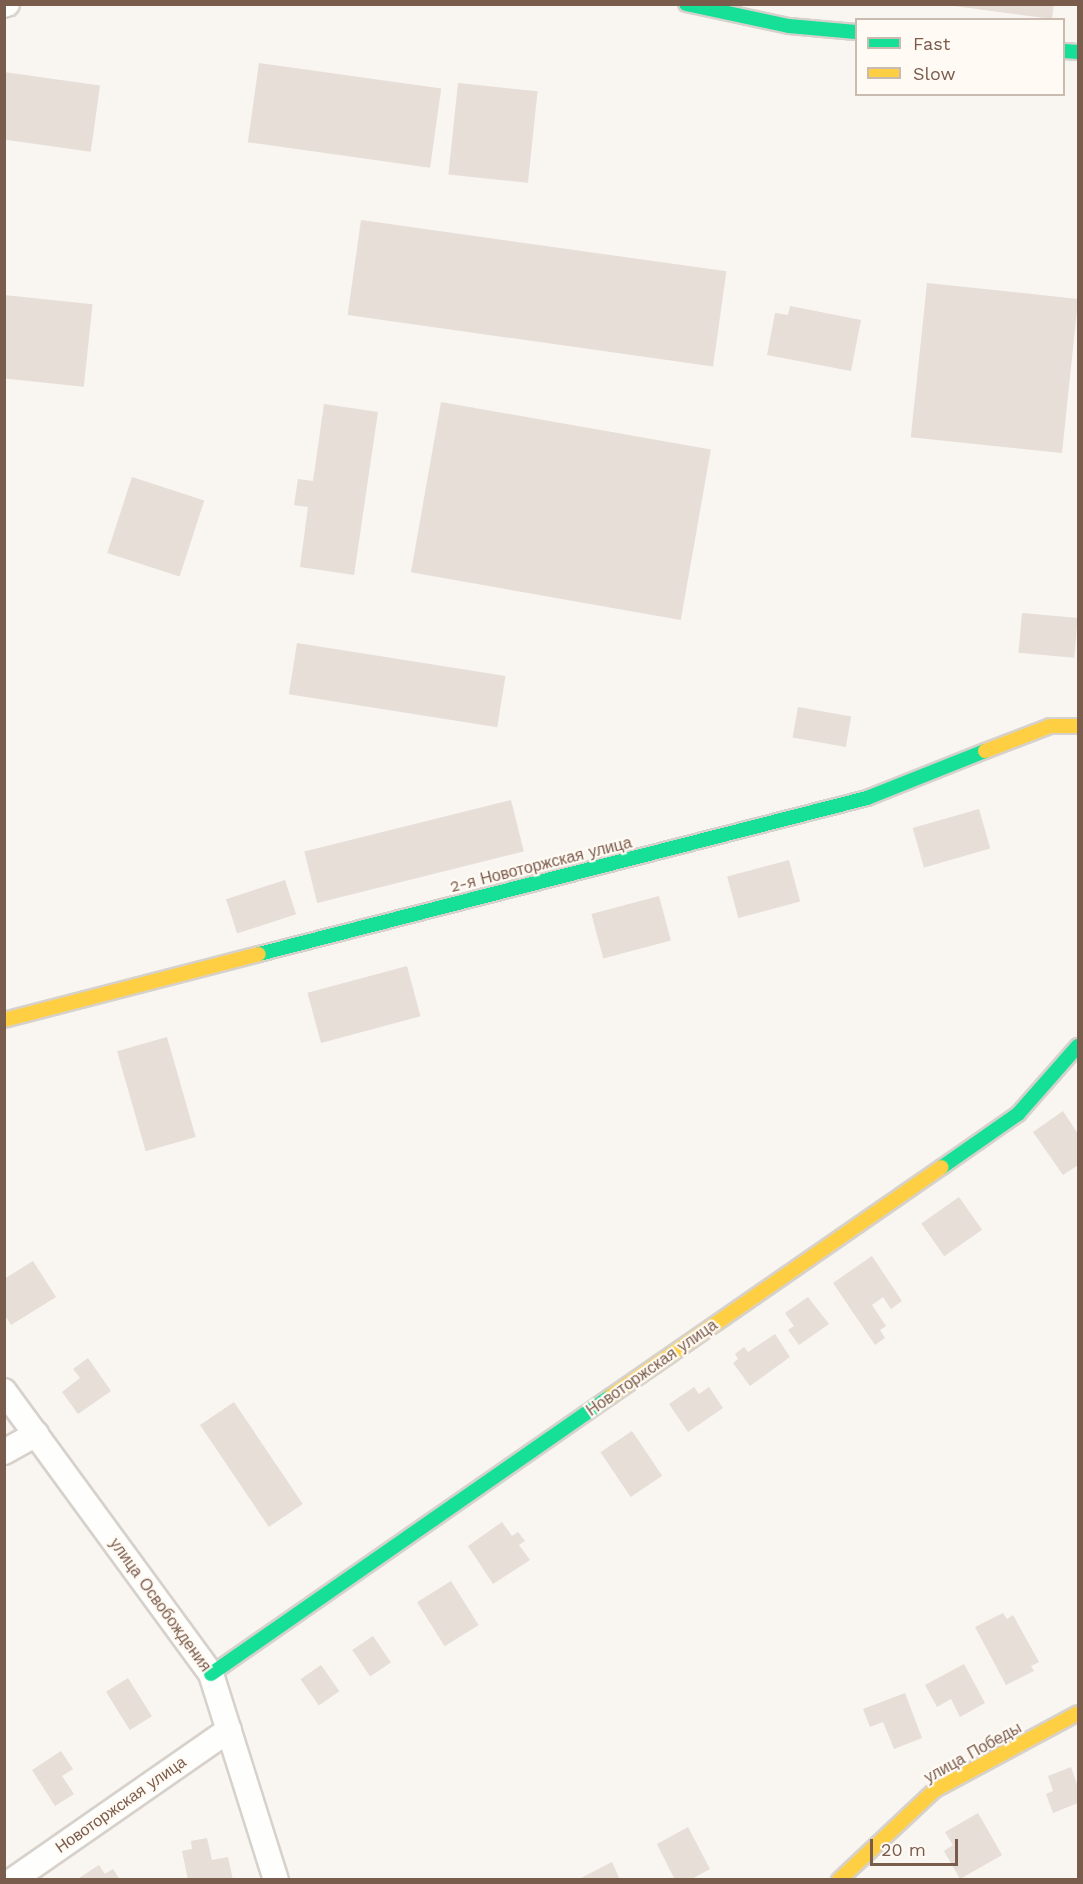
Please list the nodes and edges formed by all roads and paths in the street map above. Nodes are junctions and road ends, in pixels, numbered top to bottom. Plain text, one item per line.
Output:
1 (686, 4) edge
2 (855, 32) edge
3 (1078, 726) edge
4 (4, 1020) edge
5 (1078, 1046) edge
6 (4, 1391) edge
7 (36, 1434) junction
8 (4, 1452) edge
9 (211, 1674) junction
10 (1076, 1718) edge
11 (229, 1730) junction
12 (14, 1880) edge
13 (276, 1880) edge
14 (839, 1880) edge

1 - 2 street
3 - 4 street, 2-я Новоторжская улица
5 - 9 street, Новоторжская улица
6 - 7 street, улица Освобождения
7 - 8 street
7 - 9 street, улица Освобождения
9 - 11 street, улица Освобождения
10 - 14 street, улица Победы
11 - 12 street, Новоторжская улица
11 - 13 street, улица Освобождения

